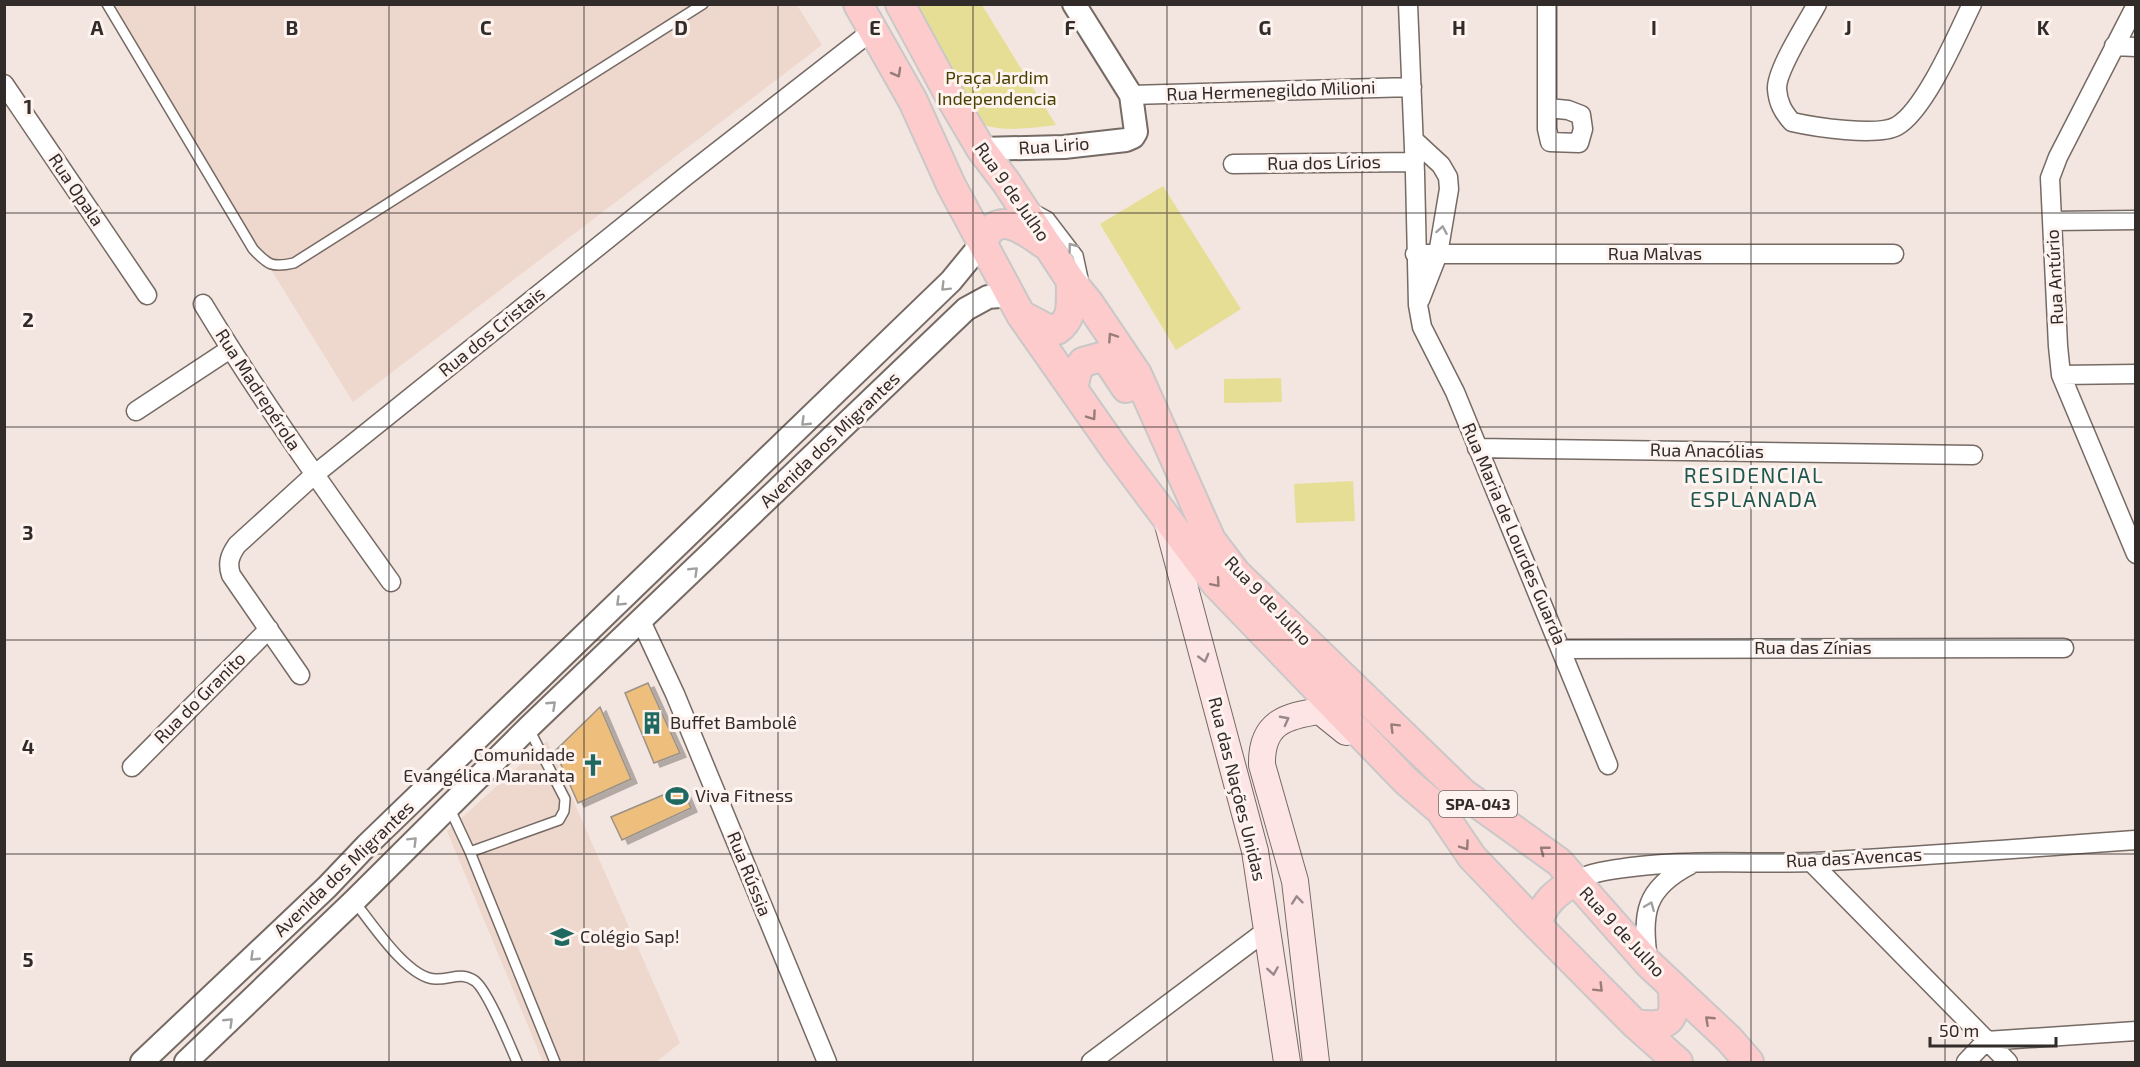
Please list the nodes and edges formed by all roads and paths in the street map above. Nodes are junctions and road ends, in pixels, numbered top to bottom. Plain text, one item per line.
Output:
1 (107, 4) edge
2 (703, 4) edge
3 (858, 4) edge
4 (900, 4) edge
5 (1074, 4) edge
6 (1408, 4) edge
7 (1546, 4) edge
8 (1817, 4) edge
9 (1972, 4) edge
10 (2136, 5) edge
11 (873, 30) junction
12 (2114, 46) junction
13 (2136, 46) edge
14 (4, 84) edge
15 (1412, 87) junction
16 (1131, 95) junction
17 (952, 99) junction
18 (1548, 108) dead end
19 (1414, 140) junction
20 (981, 149) junction
21 (1415, 162) junction
22 (1233, 164) dead end
23 (1020, 203) junction
24 (2136, 220) edge
25 (2052, 221) junction
26 (983, 242) junction
27 (1050, 248) junction
28 (1415, 254) junction
29 (1438, 254) junction
30 (1894, 254) dead end
31 (1080, 292) junction
32 (147, 295) dead end
33 (203, 304) dead end
34 (1016, 305) junction
35 (1418, 305) junction
36 (230, 349) junction
37 (2136, 374) edge
38 (2061, 375) junction
39 (1073, 389) junction
40 (136, 411) dead end
41 (1477, 448) junction
42 (1973, 454) dead end
43 (314, 475) junction
44 (733, 492) junction
45 (1167, 520) junction
46 (2132, 535) edge
47 (1211, 540) junction
48 (2136, 554) edge
49 (391, 582) dead end
50 (660, 603) junction
51 (641, 621) junction
52 (269, 629) junction
53 (2064, 648) dead end
54 (571, 649) junction
55 (1562, 649) junction
56 (300, 675) dead end
57 (529, 727) junction
58 (1608, 765) dead end
59 (132, 767) dead end
60 (1406, 781) junction
61 (448, 805) junction
62 (375, 838) junction
63 (2136, 840) edge
64 (470, 852) junction
65 (1696, 862) junction
66 (1810, 862) junction
67 (388, 866) junction
68 (1575, 881) junction
69 (327, 887) junction
70 (348, 907) junction
71 (1536, 924) junction
72 (1267, 930) junction
73 (1648, 963) junction
74 (1672, 986) junction
75 (1635, 1024) junction
76 (2136, 1031) edge
77 (1986, 1041) junction
78 (824, 1061) edge
79 (142, 1062) edge
80 (186, 1062) edge
81 (517, 1062) edge
82 (555, 1062) edge
83 (1091, 1062) edge
84 (1287, 1062) edge
85 (1316, 1062) edge
86 (1678, 1062) edge
87 (1749, 1062) edge
88 (1966, 1062) edge
89 (2008, 1062) edge

1 - 2 lane
3 - 11 main road, Rua 9 de Julho
4 - 17 main road, Rua 9 de Julho
5 - 16 street
6 - 15 street, Rua Maria de Lourdes Guarda
7 - 18 street
8 - 9 street
10 - 12 street, Rua Antúrio
11 - 17 main road
11 -> 26 main road, Rua 9 de Julho
11 - 43 street, Rua dos Cristais
12 - 13 street
12 - 25 street, Rua Antúrio
14 - 32 street, Rua Opala
15 - 16 street, Rua Hermenegildo Milioni
15 - 19 street, Rua Maria de Lourdes Guarda
16 - 20 street, Rua Lirio
17 - 20 main road, Rua 9 de Julho
19 - 21 street, Rua Maria de Lourdes Guarda
29 -> 19 street
20 - 23 main road, Rua 9 de Julho
21 - 22 street, Rua dos Lírios
21 - 28 street, Rua Maria de Lourdes Guarda
23 - 27 main road, Rua 9 de Julho
31 -> 23 lane
24 - 25 street
25 - 38 street, Rua Antúrio
26 - 27 main road
26 - 34 main road, Rua 9 de Julho
26 -> 44 street, Avenida dos Migrantes
27 - 31 main road, Rua 9 de Julho
28 - 29 street, Rua Malvas
28 - 35 street, Rua Maria de Lourdes Guarda
29 - 30 street, Rua Malvas
29 - 35 street
31 - 34 main road
47 -> 31 main road, Rua 9 de Julho
33 - 36 street, Rua Madrepérola
34 - 39 main road, Rua 9 de Julho
50 -> 34 street, Avenida dos Migrantes
35 - 41 street, Rua Maria de Lourdes Guarda
36 - 40 street
36 - 43 street, Rua Madrepérola
37 - 38 street
38 - 46 street, Rua Antúrio
39 -> 45 main road, Rua 9 de Julho
39 - 47 main road
41 - 42 street, Rua Anacólias
41 - 55 street, Rua Maria de Lourdes Guarda
43 - 49 street, Rua Madrepérola
43 - 52 street, Rua dos Cristais
44 - 50 street, Avenida dos Migrantes
44 -> 54 street, Avenida dos Migrantes
45 -> 60 main road, Rua 9 de Julho / SPA-043
45 -> 72 main road, Rua das Nações Unidas
46 - 48 street, Rua Antúrio
68 -> 47 main road, Rua 9 de Julho / SPA-043
50 - 51 street, Avenida dos Migrantes
57 -> 51 street, Avenida dos Migrantes
51 - 78 street, Rua Rússia
52 - 56 street, Rua dos Cristais
52 - 59 street, Rua do Granito
53 - 55 street, Rua das Zínias
54 - 61 street, Avenida dos Migrantes
54 - 62 street, Avenida dos Migrantes
55 - 58 street, Rua Maria de Lourdes Guarda
57 - 61 street, Avenida dos Migrantes
57 - 64 lane
60 -> 71 main road, Rua 9 de Julho / SPA-043
85 -> 60 main road, Rua das Nações Unidas
61 - 64 lane
67 -> 61 street, Avenida dos Migrantes
62 - 67 street
62 - 69 street, Avenida dos Migrantes
63 - 66 street, Rua das Avencas
64 - 82 lane
65 - 66 street, Rua das Avencas
65 - 68 street, Rua das Avencas
73 -> 65 street
66 - 77 street
67 - 70 street, Avenida dos Migrantes
68 - 71 main road
68 - 73 main road, Rua 9 de Julho / SPA-043
69 - 70 street
69 -> 79 street, Avenida dos Migrantes
80 -> 70 street, Avenida dos Migrantes
70 - 81 lane
71 -> 75 main road, Rua 9 de Julho / SPA-043
72 - 83 street
72 -> 84 main road, Rua das Nações Unidas
73 - 74 main road, Rua 9 de Julho / SPA-043
74 - 75 main road
87 -> 74 main road, Rua 9 de Julho / SPA-043
75 - 86 main road, Rua 9 de Julho / SPA-043
76 - 77 street
77 - 88 street
77 - 89 street

